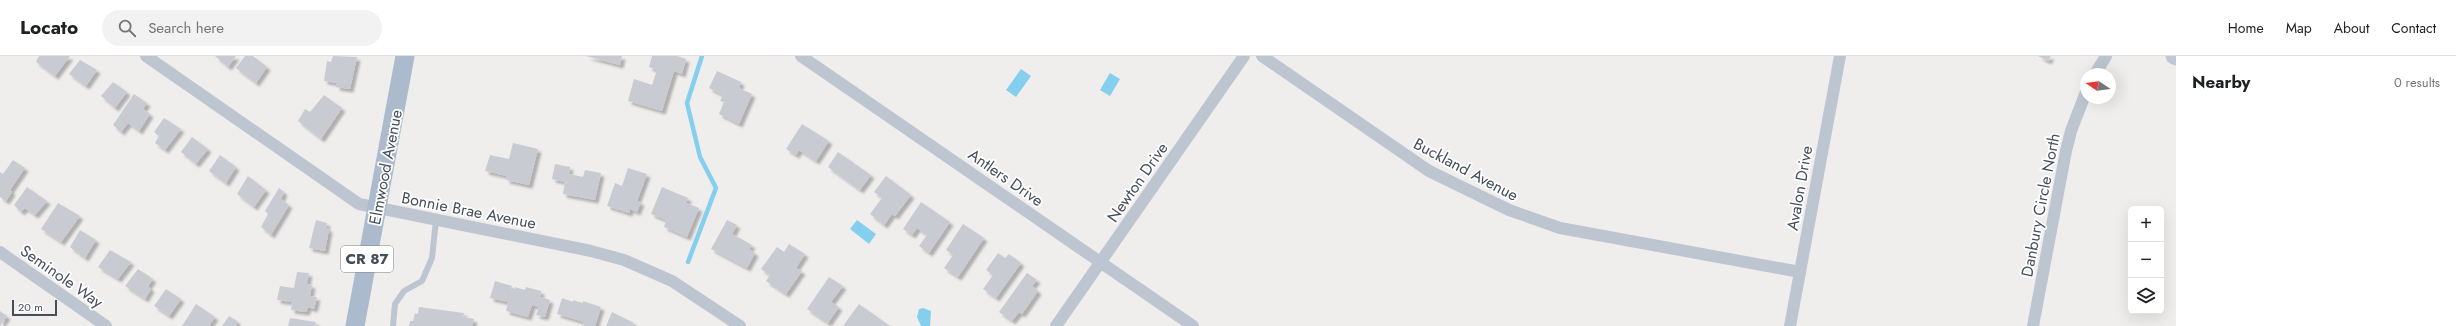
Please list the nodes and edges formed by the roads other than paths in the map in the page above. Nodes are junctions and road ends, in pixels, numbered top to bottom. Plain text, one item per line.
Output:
1 (146, 56) edge
2 (406, 56) edge
3 (801, 56) edge
4 (1244, 56) edge
5 (1262, 56) edge
6 (1840, 56) edge
7 (2106, 56) edge
8 (2099, 68) edge
9 (2081, 104) edge
10 (377, 208) junction
11 (436, 220) junction
12 (0, 252) edge
13 (1101, 262) junction
14 (1800, 272) junction
15 (393, 325) edge
16 (106, 326) edge
17 (355, 326) edge
18 (740, 326) edge
19 (1056, 326) edge
20 (1193, 326) edge
21 (1790, 326) edge
22 (2033, 326) edge

1 - 10 street, Bonnie Brae Avenue
2 - 10 main road, Elmwood Avenue / CR 87
3 - 13 street, Antlers Drive
4 - 13 street, Newton Drive
5 - 14 street, Buckland Avenue
6 - 14 street, Avalon Drive
7 - 8 street
9 - 22 street, Danbury Circle North
10 - 11 street, Bonnie Brae Avenue
10 - 17 main road, Elmwood Avenue / CR 87
11 - 15 lane
11 - 18 street, Bonnie Brae Avenue
12 - 16 street, Seminole Way
13 - 19 street, Newton Drive
13 - 20 street, Antlers Drive
14 - 21 street, Avalon Drive

